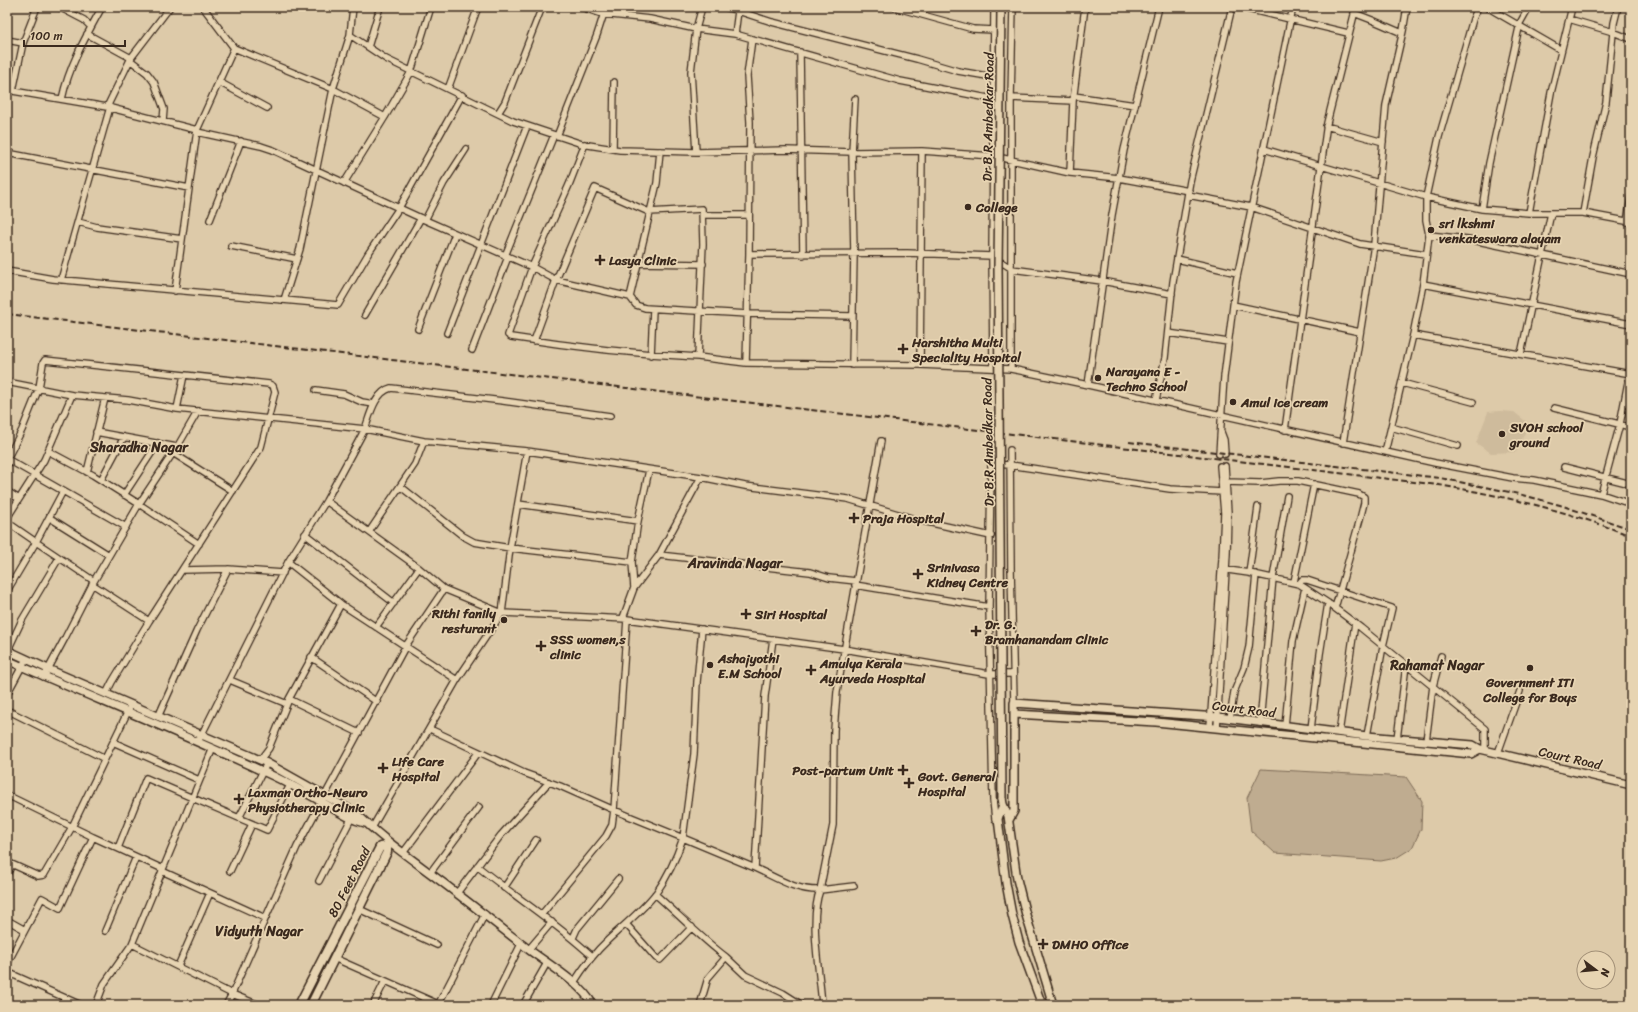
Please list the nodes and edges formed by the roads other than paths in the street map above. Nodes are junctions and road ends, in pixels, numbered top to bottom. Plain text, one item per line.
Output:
1 (37, 7) edge
2 (59, 7) edge
3 (102, 7) edge
4 (170, 7) edge
5 (203, 7) edge
6 (352, 7) edge
7 (380, 7) edge
8 (431, 7) edge
9 (478, 7) edge
10 (542, 7) edge
11 (581, 7) edge
12 (606, 7) edge
13 (702, 7) edge
14 (725, 7) edge
15 (894, 7) edge
16 (994, 7) edge
17 (1001, 7) edge
18 (1013, 7) edge
19 (1085, 7) edge
20 (1159, 7) edge
21 (1232, 7) edge
22 (1239, 7) edge
23 (1294, 7) edge
24 (1356, 7) edge
25 (1407, 7) edge
26 (1478, 7) edge
27 (1487, 7) edge
28 (1529, 7) edge
29 (1572, 7) edge
30 (1618, 7) edge
31 (735, 9) edge
32 (1354, 13) junction
33 (605, 14) junction
34 (1569, 19) junction
35 (1290, 20) junction
36 (1520, 25) junction
37 (91, 27) junction
38 (696, 29) junction
39 (994, 30) junction
40 (1613, 32) junction
41 (1348, 33) junction
42 (1402, 33) junction
43 (87, 34) junction
44 (735, 34) junction
45 (350, 35) junction
46 (752, 39) junction
47 (1631, 39) edge
48 (7, 40) edge
49 (24, 43) junction
50 (368, 47) junction
51 (234, 48) junction
52 (1561, 50) junction
53 (800, 52) junction
54 (130, 59) junction
55 (411, 72) junction
56 (993, 77) junction
57 (219, 82) junction
58 (614, 82) dead end
59 (333, 89) junction
60 (448, 89) junction
61 (10, 90) edge
62 (462, 95) junction
63 (1010, 98) junction
64 (1073, 98) junction
65 (62, 99) junction
66 (855, 99) dead end
67 (993, 99) junction
68 (1135, 105) junction
69 (108, 107) junction
70 (267, 108) dead end
71 (498, 113) junction
72 (385, 117) junction
73 (163, 121) junction
74 (527, 126) junction
75 (1326, 126) junction
76 (197, 131) junction
77 (555, 136) junction
78 (241, 141) junction
79 (1383, 142) junction
80 (585, 144) junction
81 (466, 149) dead end
82 (612, 149) junction
83 (1264, 149) junction
84 (750, 150) junction
85 (802, 150) junction
86 (660, 151) junction
87 (922, 151) junction
88 (696, 152) junction
89 (852, 152) junction
90 (7, 153) edge
91 (993, 156) junction
92 (1011, 161) junction
93 (1321, 165) junction
94 (93, 168) junction
95 (317, 170) junction
96 (1070, 172) junction
97 (1119, 178) junction
98 (1379, 182) junction
99 (344, 183) junction
100 (189, 188) junction
101 (1188, 193) junction
102 (1426, 197) junction
103 (1631, 197) edge
104 (1252, 207) junction
105 (399, 208) junction
106 (1482, 209) junction
107 (649, 212) junction
108 (1530, 213) junction
109 (1551, 213) junction
110 (1583, 213) junction
111 (703, 215) junction
112 (749, 215) junction
113 (423, 219) junction
114 (210, 220) dead end
115 (78, 222) junction
116 (1629, 222) edge
117 (1313, 229) junction
118 (455, 234) junction
119 (1428, 235) junction
120 (182, 239) junction
121 (482, 245) junction
122 (231, 246) dead end
123 (1373, 247) junction
124 (749, 254) junction
125 (854, 254) junction
126 (921, 254) junction
127 (1426, 254) junction
128 (802, 255) junction
129 (1542, 255) junction
130 (507, 256) junction
131 (992, 256) junction
132 (297, 259) junction
133 (1177, 259) junction
134 (637, 263) junction
135 (703, 264) junction
136 (532, 267) junction
137 (1012, 269) junction
138 (7, 271) edge
139 (1237, 273) junction
140 (1631, 274) edge
141 (61, 280) junction
142 (556, 280) junction
143 (1102, 281) junction
144 (1423, 284) junction
145 (175, 291) junction
146 (1172, 294) junction
147 (630, 297) junction
148 (284, 300) junction
149 (1531, 304) junction
150 (1233, 305) junction
151 (653, 308) junction
152 (701, 312) junction
153 (748, 314) junction
154 (366, 315) dead end
155 (853, 316) junction
156 (1301, 320) junction
157 (1631, 324) edge
158 (418, 329) dead end
159 (1360, 332) junction
160 (447, 333) dead end
161 (1168, 333) junction
162 (1413, 336) junction
163 (534, 341) junction
164 (1228, 342) junction
165 (472, 350) dead end
166 (1522, 354) junction
167 (651, 355) junction
168 (698, 357) junction
169 (746, 363) junction
170 (852, 365) junction
171 (920, 365) junction
172 (1631, 366) edge
173 (993, 368) junction
174 (1012, 369) junction
175 (1630, 374) edge
176 (184, 375) junction
177 (7, 382) edge
178 (1402, 383) junction
179 (1088, 385) junction
180 (39, 388) junction
181 (316, 390) dead end
182 (72, 395) junction
183 (104, 398) junction
184 (1156, 400) junction
185 (1473, 402) dead end
186 (374, 404) junction
187 (1554, 408) dead end
188 (177, 409) junction
189 (198, 411) junction
190 (1222, 415) junction
191 (610, 416) dead end
192 (268, 419) junction
193 (1620, 424) junction
194 (1391, 427) junction
195 (1631, 427) edge
196 (365, 429) junction
197 (1285, 430) junction
198 (96, 432) junction
199 (124, 437) junction
200 (424, 440) junction
201 (881, 441) dead end
202 (158, 443) junction
203 (1343, 443) junction
204 (1458, 446) dead end
205 (177, 447) junction
206 (1010, 450) dead end
207 (48, 451) junction
208 (527, 451) junction
209 (1385, 452) junction
210 (173, 453) junction
211 (1222, 454) tunnel mouth
212 (7, 459) edge
213 (1010, 465) junction
214 (1564, 467) dead end
215 (649, 470) junction
216 (87, 472) junction
217 (34, 475) junction
218 (702, 477) junction
219 (1605, 478) junction
220 (101, 480) junction
221 (1226, 482) junction
222 (1314, 484) junction
223 (1631, 484) edge
224 (400, 486) junction
225 (7, 491) edge
226 (234, 491) junction
227 (64, 492) junction
228 (1222, 492) junction
229 (1601, 494) junction
230 (124, 495) junction
231 (1288, 496) dead end
232 (19, 499) junction
233 (326, 501) junction
234 (139, 504) junction
235 (518, 504) junction
236 (1631, 504) edge
237 (870, 505) junction
238 (1258, 507) dead end
239 (7, 518) edge
240 (50, 518) junction
241 (638, 521) junction
242 (7, 522) edge
243 (126, 527) junction
244 (369, 532) junction
245 (305, 534) junction
246 (991, 536) junction
247 (36, 542) junction
248 (200, 544) junction
249 (510, 548) junction
250 (109, 555) junction
251 (659, 555) junction
252 (60, 558) junction
253 (288, 562) junction
254 (632, 562) junction
255 (419, 568) junction
256 (228, 569) junction
257 (183, 570) junction
258 (1224, 570) junction
259 (283, 573) junction
260 (1249, 573) junction
261 (1256, 574) junction
262 (1273, 578) junction
263 (93, 583) junction
264 (856, 583) junction
265 (1296, 583) junction
266 (634, 588) junction
267 (1305, 588) junction
268 (444, 589) junction
269 (1340, 590) junction
270 (7, 591) edge
271 (394, 603) junction
272 (1328, 603) junction
273 (341, 604) junction
274 (989, 607) junction
275 (1335, 608) junction
276 (502, 613) junction
277 (625, 618) junction
278 (150, 621) junction
279 (1355, 623) junction
280 (376, 627) junction
281 (702, 629) junction
282 (773, 639) junction
283 (1383, 646) junction
284 (405, 647) junction
285 (844, 649) junction
286 (7, 650) edge
287 (1441, 656) dead end
288 (311, 657) junction
289 (26, 659) junction
290 (7, 660) edge
291 (1406, 665) junction
292 (22, 667) junction
293 (48, 669) junction
294 (989, 674) junction
295 (1013, 674) junction
296 (44, 677) junction
297 (230, 680) junction
298 (457, 680) junction
299 (1433, 686) junction
300 (1520, 691) dead end
301 (7, 694) edge
302 (106, 694) junction
303 (288, 701) junction
304 (377, 702) junction
305 (1014, 703) junction
306 (130, 705) junction
307 (7, 710) edge
308 (127, 713) junction
309 (1014, 714) junction
310 (158, 717) junction
311 (1215, 717) junction
312 (1230, 719) junction
313 (1260, 723) junction
314 (1285, 726) junction
315 (1214, 728) junction
316 (1311, 729) junction
317 (430, 730) junction
318 (359, 733) junction
319 (1340, 733) junction
320 (202, 734) junction
321 (1367, 736) junction
322 (1397, 738) junction
323 (1426, 741) junction
324 (113, 742) junction
325 (198, 742) junction
326 (213, 748) junction
327 (1482, 749) junction
328 (478, 753) junction
329 (1498, 753) junction
330 (105, 759) junction
331 (263, 761) junction
332 (263, 771) junction
333 (199, 780) junction
334 (549, 782) junction
335 (290, 785) junction
336 (1631, 785) edge
337 (7, 795) edge
338 (192, 798) junction
339 (324, 799) junction
340 (1002, 801) junction
341 (479, 806) dead end
342 (614, 810) junction
343 (239, 818) junction
344 (351, 819) junction
345 (1009, 820) junction
346 (998, 822) junction
347 (252, 824) junction
348 (370, 826) junction
349 (72, 827) junction
350 (93, 837) junction
351 (683, 838) junction
352 (536, 840) dead end
353 (388, 843) junction
354 (118, 848) junction
355 (403, 852) junction
356 (136, 857) junction
357 (9, 864) edge
358 (478, 866) junction
359 (755, 868) junction
360 (162, 870) junction
361 (230, 872) dead end
362 (430, 872) junction
363 (7, 874) edge
364 (618, 879) dead end
365 (319, 881) dead end
366 (854, 886) dead end
367 (504, 888) junction
368 (820, 890) junction
369 (210, 893) junction
370 (457, 893) junction
371 (655, 894) junction
372 (359, 909) junction
373 (485, 914) junction
374 (542, 914) junction
375 (265, 918) junction
376 (7, 920) edge
377 (552, 922) junction
378 (626, 924) junction
379 (692, 927) junction
380 (25, 930) junction
381 (105, 932) dead end
382 (573, 938) junction
383 (132, 944) junction
384 (521, 944) junction
385 (437, 946) dead end
386 (529, 949) junction
387 (592, 956) junction
388 (726, 957) junction
389 (334, 958) junction
390 (547, 963) junction
391 (7, 964) edge
392 (178, 966) junction
393 (7, 972) edge
394 (385, 981) junction
395 (573, 984) junction
396 (232, 994) junction
397 (590, 1003) edge
398 (81, 1005) edge
399 (96, 1005) edge
400 (226, 1005) edge
401 (259, 1005) edge
402 (299, 1005) edge
403 (311, 1005) edge
404 (373, 1005) edge
405 (438, 1005) edge
406 (491, 1005) edge
407 (523, 1005) edge
408 (700, 1005) edge
409 (802, 1005) edge
410 (822, 1005) edge
411 (1042, 1005) edge
412 (1053, 1005) edge

1 - 49 street
2 - 37 street
3 - 37 street
4 - 54 street
5 - 51 street
6 - 45 street
7 - 50 street
8 - 55 street
9 - 60 street
10 - 71 street
11 - 33 street
12 - 33 street
13 - 38 street
14 - 31 street
15 - 39 street
16 - 39 street
17 - 340 street, Dr B.R Ambedkar Road, bridge
18 - 63 street
19 - 64 street
20 - 68 street
21 - 101 street
22 - 35 street
23 - 35 street
24 - 32 street
25 - 42 street
26 - 102 street
27 - 36 street
28 - 36 street
29 - 34 street
30 - 40 street
31 - 44 street
31 - 56 street
32 - 41 street
32 - 42 street
33 - 38 street
33 - 77 street
34 - 40 street
34 - 52 street
35 - 41 street
35 - 83 street
36 - 52 street
36 - 106 street
37 - 43 street
38 - 44 street
38 - 88 street
39 - 56 street
40 - 47 street
40 - 110 street
41 - 75 street
42 - 79 street
43 - 54 street
43 - 65 street
44 - 46 street
45 - 50 street
45 - 59 street
46 - 53 street
46 - 84 street
48 - 49 street
49 - 61 street
50 - 55 street
51 - 57 street
51 - 59 street
52 - 108 street
53 - 67 street
53 - 85 street
54 - 69 street
54 - 73 street
55 - 60 street
55 - 72 street
56 - 67 street
57 - 70 street
57 - 76 street
58 - 82 street
59 - 72 street
59 - 95 street
60 - 62 street
61 - 65 street
62 - 71 street
62 - 105 street
63 - 64 street
63 - 92 street
64 - 68 street
64 - 96 street
65 - 69 street
66 - 89 street
67 - 91 street
68 - 97 street
69 - 73 street
69 - 94 street
71 - 74 street
72 - 99 street
73 - 76 street
74 - 77 street
74 - 121 street
75 - 79 street
75 - 93 street
76 - 78 street
76 - 100 street
77 - 80 street
77 - 130 street
78 - 95 street
78 - 114 street
79 - 98 street
80 - 82 street
80 - 136 street
81 - 113 street
82 - 86 street
83 - 93 street
83 - 104 street
84 - 85 street
84 - 88 street
84 - 112 street
85 - 89 street
85 - 128 street
86 - 88 street
86 - 107 street
87 - 89 street
87 - 91 street
87 - 126 street
89 - 125 street
90 - 94 street
91 - 92 street
91 - 131 street
92 - 96 street
92 - 137 street
93 - 98 street
93 - 117 street
94 - 100 street
94 - 115 street
95 - 99 street
95 - 132 street
96 - 97 street
97 - 101 street
97 - 143 street
98 - 102 street
98 - 123 street
99 - 105 street
100 - 120 street
101 - 104 street
101 - 133 street
102 - 106 street
102 - 119 street
103 - 116 street
104 - 117 street
104 - 139 street
105 - 113 street
105 - 148 street
106 - 108 street
107 - 111 street
107 - 134 street
107 - 142 street
108 - 109 street
109 - 110 street
109 - 129 street
110 - 116 street
111 - 112 street
111 - 135 street
112 - 124 street
113 - 118 street
113 - 154 street
115 - 120 street
115 - 141 street
117 - 123 street
117 - 156 street
118 - 121 street
118 - 158 street
119 - 127 street
119 - 129 street
120 - 145 street
121 - 130 street
121 - 160 street
122 - 132 street
123 - 127 street
123 - 159 street
124 - 128 street
124 - 153 street
125 - 126 street
125 - 128 street
125 - 155 street
126 - 131 street
126 - 171 street
127 - 144 street
129 - 140 street
129 - 149 street
130 - 136 street
130 - 165 street
131 - 137 street
131 - 173 street
132 - 148 street
133 - 139 street
133 - 146 street
134 - 135 street
134 - 147 street
135 - 152 street
136 - 142 street
136 - 163 street
137 - 143 street
137 - 174 street
138 - 141 street
139 - 150 street
141 - 145 street
142 - 147 street
142 - 163 street
143 - 146 street
143 - 179 street
144 - 149 street
144 - 162 street
145 - 148 street
146 - 161 street
147 - 151 street
149 - 157 street
149 - 166 street
150 - 156 street
150 - 164 street
151 - 152 street
151 - 167 street
152 - 153 street
152 - 168 street
153 - 155 street
153 - 169 street
155 - 170 street
156 - 159 street
156 - 197 street
159 - 203 street
161 - 164 street
161 - 184 street
162 - 166 street
162 - 178 street
163 - 167 street
164 - 190 street
166 - 175 street
167 - 168 street
168 - 169 street
169 - 170 street
170 - 171 street
171 - 173 street
172 - 175 street
173 - 174 street
174 - 179 street
175 - 193 street
176 - 180 street
176 - 188 street
176 - 192 street
177 - 180 street
178 - 185 street
178 - 194 street
179 - 184 street
180 - 182 street
180 - 212 street
181 - 186 street
182 - 183 street
182 - 207 street
183 - 188 street
183 - 198 street
184 - 190 street
186 - 191 street
186 - 196 street
187 - 193 street
188 - 189 street
189 - 192 street
189 - 205 street
190 - 197 street
190 - 211 street
192 - 196 street
192 - 226 street
193 - 195 street
193 - 219 street
194 - 204 street
194 - 209 street
196 - 200 street
196 - 233 street
197 - 203 street
198 - 199 street
198 - 216 street
199 - 202 street
199 - 220 street
200 - 208 street
200 - 224 street
201 - 237 street
202 - 205 street
202 - 230 street
203 - 209 street
205 - 210 street
206 - 213 street
207 - 216 street
207 - 217 street
208 - 215 street
208 - 235 street
209 - 229 street
210 - 226 street
210 - 234 street
212 - 217 street
213 - 228 street
213 - 246 street
213 - 295 street
214 - 219 street
215 - 218 street
215 - 241 street
216 - 220 street
217 - 227 street
217 - 232 street
218 - 237 street
218 - 251 street
219 - 223 street
219 - 229 street
220 - 230 street
221 - 222 street
221 - 228 street
221 - 258 street
222 - 265 street
222 - 269 street
224 - 244 street
224 - 249 street
225 - 232 street
226 - 248 street
227 - 240 street
227 - 243 street
228 - 258 street
229 - 236 street
230 - 234 street
231 - 262 street
232 - 239 street
233 - 244 street
233 - 245 street
234 - 243 street
234 - 248 street
235 - 241 street
235 - 249 street
237 - 246 street
237 - 264 street
238 - 260 street
240 - 247 street
240 - 250 street
241 - 254 street
242 - 247 street
243 - 250 street
244 - 255 street
245 - 253 street
245 - 271 street
246 - 274 street
247 - 252 street
247 - 270 street
248 - 257 street
249 - 254 street
249 - 276 street
250 - 263 street
251 - 264 street
251 - 266 street
252 - 263 street
252 - 286 street
253 - 259 street
253 - 273 street
254 - 266 street
255 - 268 street
255 - 271 street
256 - 257 street
256 - 259 street
256 - 310 street
257 - 278 street
258 - 260 street
258 - 311 street
259 - 297 street
260 - 261 street
261 - 262 street
261 - 312 street
262 - 265 street
262 - 313 street
263 - 278 street
263 - 293 street
264 - 274 street
264 - 285 street
265 - 267 street
265 - 269 street
266 - 277 street
267 - 272 street
267 - 314 street
268 - 276 street
268 - 284 street
269 - 275 street
269 - 283 street
271 - 280 street
272 - 275 street
272 - 316 street
273 - 280 street
273 - 288 street
274 - 294 street
275 - 279 street
276 - 277 street
276 - 298 street
277 - 281 street
277 - 342 street
278 - 302 street
279 - 283 street
279 - 319 street
280 - 284 street
281 - 282 street
281 - 351 street
282 - 285 street
282 - 359 street
283 - 291 street
283 - 321 street
284 - 298 street
284 - 304 street
285 - 294 street
285 - 368 street
286 - 289 street
287 - 299 street
288 - 303 street
288 - 304 street
289 - 292 street
289 - 293 street
290 - 292 street
291 - 299 street
291 - 322 street
292 - 296 street
292 - 301 street
293 - 296 street
293 - 302 street
294 - 295 street
294 - 346 street
295 - 305 street
296 - 308 street
297 - 303 street
297 - 320 street
298 - 317 street
299 - 323 street
299 - 327 street
300 - 329 street
302 - 306 street
303 - 318 street
303 - 331 street
304 - 318 street
305 - 309 street
305 - 311 street, Court Road
306 - 308 street
306 - 310 street
307 - 330 street
308 - 324 street
308 - 325 street
309 - 315 street, Court Road
309 - 345 street
310 - 320 street
311 - 312 street, Court Road
311 - 315 street
312 - 313 street, Court Road
313 - 314 street, Court Road
314 - 316 street, Court Road
315 - 327 street, Court Road
316 - 319 street, Court Road
317 - 328 street
317 - 348 street
318 - 339 street
319 - 321 street, Court Road
320 - 325 street
320 - 331 street
321 - 322 street, Court Road
322 - 323 street, Court Road
323 - 327 street, Court Road
324 - 330 street
324 - 333 street
325 - 326 street
326 - 332 street
326 - 333 street
327 - 329 street, Court Road
328 - 334 street
328 - 355 street
329 - 336 street, Court Road
330 - 349 street
331 - 332 street
331 - 339 street
332 - 335 street
332 - 343 street
333 - 338 street
334 - 342 street
334 - 358 street
335 - 339 street
335 - 347 street
337 - 349 street
338 - 343 street
338 - 354 street
338 - 360 street
339 - 344 street
339 - 348 street
339 - 375 street
340 - 345 street, Dr B.R Ambedkar Road
340 - 346 street, Dr B.R Ambedkar Road
341 - 362 street
342 - 351 street
342 - 374 street
343 - 347 street
344 - 348 street
344 - 365 street
345 - 412 street, Dr B.R Ambedkar Road
346 - 411 street, Dr B.R Ambedkar Road
347 - 361 street
348 - 353 street
349 - 350 street
349 - 357 street
350 - 354 street
350 - 380 street
351 - 359 street
351 - 371 street
352 - 367 street
353 - 355 street
353 - 372 main road, 80 Feet Road
353 - 402 main road, 80 Feet Road
354 - 356 street
355 - 362 street
356 - 360 street
356 - 381 street
357 - 363 street
358 - 367 street
358 - 370 street
359 - 368 street
360 - 369 street
360 - 383 street
362 - 370 street
364 - 382 street
366 - 368 street
367 - 374 street
368 - 410 street
369 - 375 street
369 - 392 street
370 - 373 street
371 - 378 street
371 - 379 street
372 - 385 street
372 - 389 main road, 80 Feet Road
373 - 384 street
373 - 405 street
374 - 377 street
375 - 396 street
376 - 380 street
377 - 382 street
377 - 386 street
378 - 379 street
378 - 387 street
379 - 388 street
380 - 391 street
382 - 387 street
383 - 392 street
383 - 399 street
384 - 386 street
384 - 406 street
386 - 390 street
387 - 395 street
388 - 408 street
388 - 409 street
389 - 394 street
389 - 403 main road, 80 Feet Road
390 - 395 street
390 - 407 street
392 - 396 street
393 - 398 street
394 - 404 street
394 - 405 street
395 - 397 street
396 - 400 street
396 - 401 street

